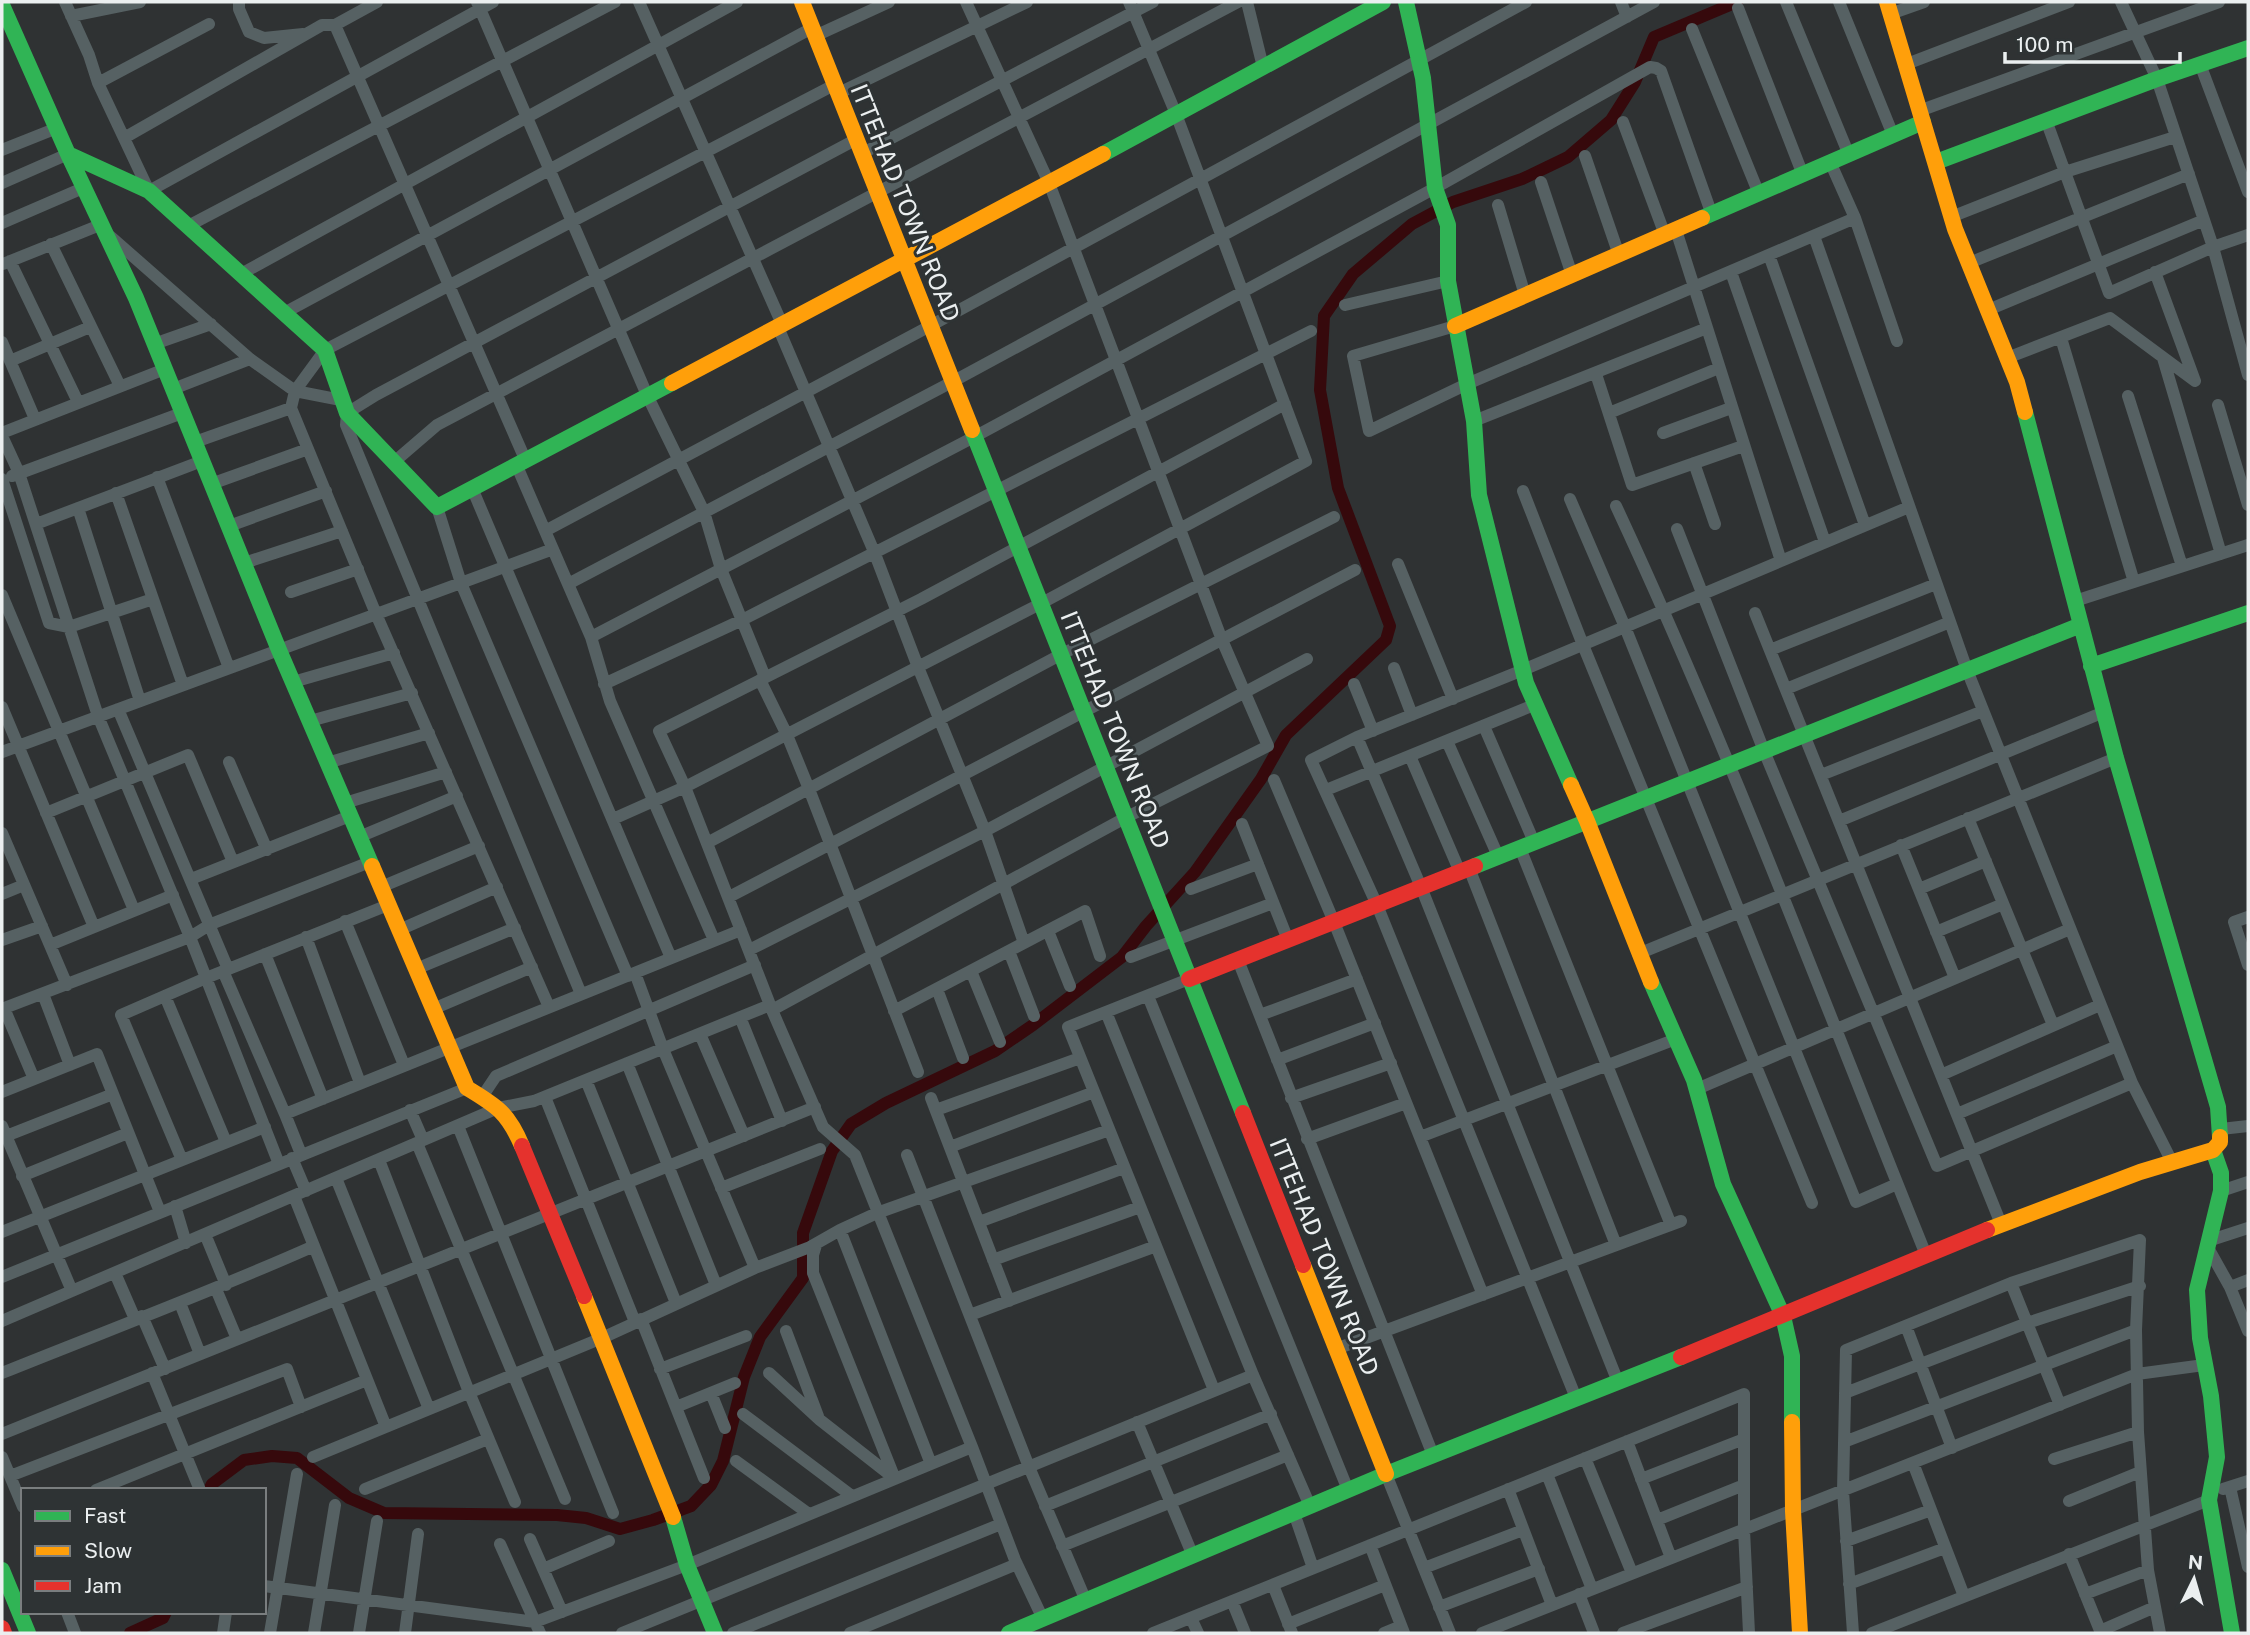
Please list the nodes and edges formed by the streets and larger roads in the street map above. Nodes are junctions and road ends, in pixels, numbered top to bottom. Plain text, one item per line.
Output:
1 (65, 2) edge
2 (140, 2) edge
3 (239, 2) edge
4 (376, 2) edge
5 (493, 2) edge
6 (615, 2) edge
7 (639, 2) edge
8 (737, 2) edge
9 (802, 2) edge
10 (889, 2) edge
11 (966, 2) edge
12 (1027, 2) edge
13 (1153, 2) edge
14 (1238, 2) edge
15 (1247, 2) edge
16 (1383, 2) edge
17 (1406, 2) edge
18 (1526, 2) edge
19 (1622, 2) edge
20 (1654, 2) edge
21 (1786, 2) edge
22 (1839, 2) edge
23 (1924, 2) edge
24 (2069, 2) edge
25 (2121, 2) edge
26 (2180, 2) edge
27 (2219, 2) edge
28 (2, 5) edge
29 (479, 5) edge
30 (1131, 7) edge
31 (1738, 8) dead end
32 (1889, 8) edge
33 (2186, 14) junction
34 (71, 16) junction
35 (1627, 17) junction
36 (209, 24) dead end
37 (335, 25) junction
38 (978, 27) junction
39 (1692, 29) dead end
40 (814, 32) junction
41 (2135, 32) junction
42 (308, 33) junction
43 (658, 45) junction
44 (2248, 48) edge
45 (1149, 50) junction
46 (1419, 60) junction
47 (503, 61) junction
48 (2200, 64) junction
49 (1904, 65) junction
50 (1263, 67) junction
51 (358, 77) junction
52 (2157, 79) junction
53 (1002, 80) junction
54 (98, 83) junction
55 (836, 90) junction
56 (682, 98) junction
57 (1176, 114) junction
58 (527, 117) junction
59 (1921, 117) junction
60 (1019, 118) junction
61 (2046, 120) junction
62 (1623, 122) dead end
63 (1428, 124) junction
64 (379, 126) junction
65 (57, 128) junction
66 (1893, 135) junction
67 (2175, 136) junction
68 (124, 138) junction
69 (3, 144) edge
70 (858, 147) junction
71 (706, 152) junction
72 (68, 154) junction
73 (1849, 155) junction
74 (1585, 156) dead end
75 (1936, 162) junction
76 (1831, 164) junction
77 (550, 169) junction
78 (2065, 172) junction
79 (2189, 174) junction
80 (1803, 175) junction
81 (1200, 179) junction
82 (1541, 182) dead end
83 (2, 183) edge
84 (1049, 183) junction
85 (404, 184) junction
86 (83, 188) junction
87 (149, 191) junction
88 (2248, 192) edge
89 (877, 193) junction
90 (1759, 194) junction
91 (1438, 196) junction
92 (1498, 205) dead end
93 (730, 206) junction
94 (1712, 215) junction
95 (1951, 217) junction
96 (1855, 218) junction
97 (2082, 218) junction
98 (2204, 220) junction
99 (572, 221) junction
100 (2, 223) edge
101 (188, 226) junction
102 (101, 227) junction
103 (1670, 233) junction
104 (427, 235) junction
105 (2248, 235) edge
106 (1222, 236) junction
107 (1814, 236) junction
108 (51, 244) junction
109 (2213, 247) junction
110 (1073, 248) junction
111 (1619, 255) junction
112 (1769, 255) junction
113 (753, 259) junction
114 (904, 261) junction
115 (6, 262) edge
116 (1969, 263) junction
117 (2099, 264) junction
118 (1731, 271) junction
119 (2155, 272) junction
120 (241, 274) junction
121 (1572, 275) junction
122 (596, 277) junction
123 (1448, 281) junction
124 (449, 286) junction
125 (1694, 287) junction
126 (1243, 292) junction
127 (1525, 295) junction
128 (1095, 305) junction
129 (1345, 305) dead end
130 (1988, 310) junction
131 (284, 313) junction
132 (211, 324) junction
133 (780, 325) junction
134 (930, 326) junction
135 (1455, 326) junction
136 (90, 327) junction
137 (1707, 328) junction
138 (619, 329) junction
139 (1311, 331) dead end
140 (2061, 338) junction
141 (1897, 341) dead end
142 (2, 342) edge
143 (474, 343) junction
144 (51, 344) junction
145 (155, 344) junction
146 (325, 350) junction
147 (1266, 355) junction
148 (2007, 358) junction
149 (2163, 358) junction
150 (250, 359) junction
151 (1116, 360) junction
152 (10, 361) junction
153 (1719, 368) junction
154 (164, 369) junction
155 (1596, 374) junction
156 (2248, 375) edge
157 (952, 382) junction
158 (1467, 384) junction
159 (120, 386) junction
160 (173, 389) junction
161 (295, 391) junction
162 (806, 392) junction
163 (496, 394) junction
164 (647, 395) junction
165 (2127, 396) dead end
166 (78, 402) junction
167 (1285, 404) junction
168 (2218, 405) dead end
169 (344, 407) junction
170 (291, 408) junction
171 (1731, 408) junction
172 (182, 413) junction
173 (1609, 413) junction
174 (35, 419) junction
175 (1138, 420) junction
176 (1474, 421) junction
177 (1662, 433) dead end
178 (2, 434) edge
179 (974, 437) junction
180 (195, 442) junction
181 (830, 446) junction
182 (1743, 446) junction
183 (308, 449) junction
184 (678, 460) junction
185 (202, 461) junction
186 (520, 461) junction
187 (394, 462) junction
188 (1694, 463) junction
189 (1158, 471) junction
190 (19, 474) junction
191 (157, 477) junction
192 (2, 480) edge
193 (211, 484) junction
194 (472, 488) junction
195 (326, 491) junction
196 (1523, 491) dead end
197 (996, 492) junction
198 (116, 493) junction
199 (1570, 499) dead end
200 (853, 500) junction
201 (2248, 505) edge
202 (1616, 506) dead end
203 (438, 507) junction
204 (1909, 507) junction
205 (78, 508) junction
206 (704, 512) junction
207 (1334, 517) dead end
208 (36, 524) junction
209 (1715, 524) dead end
210 (1865, 525) junction
211 (229, 526) junction
212 (1180, 528) junction
213 (1676, 529) dead end
214 (342, 531) junction
215 (545, 531) junction
216 (1825, 542) junction
217 (2248, 545) edge
218 (1017, 546) junction
219 (553, 549) junction
220 (875, 554) junction
221 (2221, 554) junction
222 (1781, 561) junction
223 (244, 563) junction
224 (1398, 564) dead end
225 (506, 566) junction
226 (2182, 566) junction
227 (358, 569) junction
228 (721, 569) junction
229 (1355, 570) dead end
230 (2134, 582) junction
231 (461, 583) junction
232 (568, 584) junction
233 (1201, 584) junction
234 (1936, 584) junction
235 (291, 593) dead end
236 (1703, 594) junction
237 (2, 595) edge
238 (153, 599) junction
239 (417, 599) junction
240 (2075, 601) junction
241 (1040, 604) junction
242 (1664, 610) junction
243 (898, 611) junction
244 (111, 613) junction
245 (1755, 613) dead end
246 (2248, 613) edge
247 (376, 614) junction
248 (740, 621) junction
249 (1950, 622) junction
250 (2081, 625) junction
251 (69, 627) junction
252 (1625, 627) junction
253 (591, 637) junction
254 (1222, 640) junction
255 (1583, 645) junction
256 (279, 650) junction
257 (1770, 650) junction
258 (394, 653) junction
259 (1060, 655) junction
260 (1307, 659) dead end
261 (2091, 666) junction
262 (918, 667) junction
263 (229, 668) junction
264 (1394, 668) dead end
265 (1523, 670) junction
266 (1967, 670) junction
267 (763, 679) junction
268 (293, 682) junction
269 (604, 684) junction
270 (1354, 684) dead end
271 (183, 685) junction
272 (1786, 690) junction
273 (1245, 691) junction
274 (412, 693) junction
275 (1452, 699) junction
276 (140, 701) junction
277 (1535, 705) junction
278 (2, 707) edge
279 (118, 709) junction
280 (1983, 711) junction
281 (2104, 712) junction
282 (1083, 713) junction
283 (1412, 715) junction
284 (98, 716) junction
285 (939, 720) junction
286 (310, 721) junction
287 (1484, 726) junction
288 (1373, 730) junction
289 (58, 731) junction
290 (429, 733) junction
291 (787, 734) junction
292 (1805, 735) junction
293 (1357, 737) junction
294 (1447, 741) junction
295 (18, 746) junction
296 (1764, 751) junction
297 (2, 752) edge
298 (2001, 755) junction
299 (1410, 756) junction
300 (2116, 758) junction
301 (229, 762) dead end
302 (327, 762) junction
303 (1729, 765) junction
304 (1105, 768) junction
305 (1372, 771) junction
306 (446, 772) junction
307 (146, 773) junction
308 (1821, 775) junction
309 (963, 776) junction
310 (1274, 780) dead end
311 (125, 781) junction
312 (1686, 782) junction
313 (685, 787) junction
314 (809, 789) junction
315 (1326, 790) junction
316 (457, 796) junction
317 (86, 797) junction
318 (1647, 797) junction
319 (2017, 797) junction
320 (654, 801) junction
321 (348, 809) junction
322 (46, 813) junction
323 (1125, 818) junction
324 (1968, 818) junction
325 (613, 819) junction
326 (1587, 821) junction
327 (1839, 821) junction
328 (1242, 824) dead end
329 (985, 831) junction
330 (359, 837) junction
331 (3, 839) edge
332 (707, 843) junction
333 (829, 845) junction
334 (1527, 845) junction
335 (1901, 845) junction
336 (479, 846) junction
337 (267, 850) junction
338 (1498, 856) junction
339 (1986, 861) junction
340 (233, 862) junction
341 (370, 862) junction
342 (1258, 864) junction
343 (1857, 864) junction
344 (1464, 870) junction
345 (191, 879) junction
346 (1817, 880) junction
347 (1004, 884) junction
348 (24, 885) junction
349 (381, 887) junction
350 (497, 887) junction
351 (1422, 887) junction
352 (1191, 889) dead end
353 (1919, 890) junction
354 (2, 894) edge
355 (173, 895) junction
356 (1781, 895) junction
357 (729, 897) junction
358 (851, 900) junction
359 (1273, 902) junction
360 (2003, 904) junction
361 (388, 905) junction
362 (1377, 905) junction
363 (134, 910) junction
364 (1739, 913) junction
365 (2248, 917) edge
366 (345, 921) junction
367 (1334, 922) junction
368 (211, 924) junction
369 (42, 926) junction
370 (94, 927) junction
371 (515, 928) junction
372 (1700, 929) junction
373 (2070, 929) junction
374 (399, 930) junction
375 (741, 930) junction
376 (1048, 931) junction
377 (1936, 932) junction
378 (190, 936) junction
379 (306, 937) junction
380 (1172, 937) junction
381 (2, 940) edge
382 (715, 940) junction
383 (1288, 940) junction
384 (1024, 943) junction
385 (50, 945) junction
386 (749, 950) junction
387 (2022, 950) junction
388 (1009, 951) junction
389 (265, 954) junction
390 (1639, 954) junction
391 (873, 955) junction
392 (1100, 956) dead end
393 (1131, 957) dead end
394 (671, 958) junction
395 (1238, 960) junction
396 (2248, 962) edge
397 (755, 965) junction
398 (532, 967) junction
399 (415, 969) junction
400 (226, 970) junction
401 (971, 971) junction
402 (632, 975) junction
403 (206, 978) junction
404 (1955, 978) junction
405 (1189, 979) junction
406 (1357, 979) junction
407 (67, 985) junction
408 (1070, 986) dead end
409 (937, 989) junction
410 (43, 994) junction
411 (581, 994) junction
412 (165, 996) junction
413 (1148, 996) junction
414 (1910, 998) junction
415 (2100, 1004) junction
416 (549, 1007) junction
417 (3, 1008) edge
418 (771, 1008) junction
419 (433, 1009) junction
420 (649, 1010) junction
421 (894, 1011) junction
422 (1106, 1012) junction
423 (1873, 1013) junction
424 (1034, 1016) dead end
425 (1260, 1016) junction
426 (740, 1017) junction
427 (1375, 1023) junction
428 (2053, 1026) junction
429 (1835, 1030) junction
430 (700, 1034) junction
431 (1676, 1039) junction
432 (1000, 1042) dead end
433 (2117, 1046) junction
434 (449, 1048) junction
435 (1793, 1048) junction
436 (663, 1049) junction
437 (963, 1058) dead end
438 (1080, 1058) junction
439 (1277, 1060) junction
440 (627, 1063) junction
441 (1391, 1063) junction
442 (1755, 1064) junction
443 (70, 1065) junction
444 (404, 1065) junction
445 (1608, 1066) junction
446 (918, 1072) dead end
447 (1941, 1075) junction
448 (34, 1079) junction
449 (586, 1080) junction
450 (360, 1083) junction
451 (2132, 1083) junction
452 (1554, 1086) junction
453 (467, 1088) junction
454 (1697, 1089) junction
455 (2, 1092) edge
456 (1094, 1092) junction
457 (113, 1094) junction
458 (482, 1097) junction
459 (545, 1097) junction
460 (1292, 1098) junction
461 (323, 1099) junction
462 (1406, 1103) junction
463 (1508, 1104) junction
464 (815, 1107) junction
465 (498, 1108) junction
466 (410, 1110) junction
467 (285, 1114) junction
468 (1957, 1114) junction
469 (782, 1121) junction
470 (1464, 1121) junction
471 (458, 1125) junction
472 (2248, 1125) edge
473 (264, 1127) junction
474 (2221, 1129) junction
475 (1109, 1130) junction
476 (4, 1131) edge
477 (128, 1133) junction
478 (744, 1136) junction
479 (1420, 1137) junction
480 (1307, 1139) junction
481 (226, 1142) junction
482 (420, 1142) junction
483 (950, 1147) junction
484 (820, 1149) dead end
485 (2213, 1150) junction
486 (706, 1151) junction
487 (1972, 1151) junction
488 (907, 1155) dead end
489 (297, 1156) junction
490 (182, 1160) junction
491 (379, 1160) junction
492 (2172, 1162) junction
493 (279, 1164) junction
494 (668, 1166) junction
495 (1124, 1168) junction
496 (145, 1175) junction
497 (22, 1176) junction
498 (336, 1178) junction
499 (963, 1182) junction
500 (2248, 1182) edge
501 (627, 1183) junction
502 (1897, 1184) junction
503 (721, 1188) junction
504 (2221, 1191) junction
505 (300, 1194) junction
506 (923, 1196) junction
507 (586, 1199) junction
508 (1812, 1202) dead end
509 (175, 1206) junction
510 (1140, 1207) junction
511 (160, 1212) junction
512 (877, 1213) junction
513 (549, 1214) junction
514 (39, 1217) junction
515 (979, 1222) junction
516 (2001, 1224) junction
517 (2248, 1228) edge
518 (840, 1230) junction
519 (2, 1232) edge
520 (501, 1233) junction
521 (205, 1234) junction
522 (186, 1242) junction
523 (2208, 1244) junction
524 (1616, 1245) junction
525 (314, 1246) junction
526 (813, 1246) junction
527 (1156, 1246) junction
528 (461, 1249) junction
529 (55, 1255) junction
530 (1926, 1255) junction
531 (993, 1261) junction
532 (1571, 1262) junction
533 (420, 1266) junction
534 (761, 1266) junction
535 (115, 1273) junction
536 (2, 1277) edge
537 (1528, 1278) junction
538 (2248, 1280) edge
539 (378, 1282) junction
540 (2011, 1283) junction
541 (716, 1285) junction
542 (2140, 1286) junction
543 (221, 1287) junction
544 (2230, 1287) junction
545 (72, 1291) junction
546 (1483, 1295) junction
547 (335, 1300) junction
548 (1009, 1301) junction
549 (180, 1303) junction
550 (676, 1303) junction
551 (970, 1315) junction
552 (139, 1317) junction
553 (1783, 1317) junction
554 (2, 1321) edge
555 (638, 1321) junction
556 (2027, 1323) junction
557 (1906, 1326) junction
558 (2136, 1330) junction
559 (786, 1331) dead end
560 (2248, 1331) edge
561 (1384, 1332) junction
562 (746, 1336) dead end
563 (602, 1338) junction
564 (237, 1339) junction
565 (1336, 1349) junction
566 (200, 1354) junction
567 (551, 1358) junction
568 (1920, 1364) junction
569 (2043, 1364) junction
570 (2204, 1365) junction
571 (660, 1369) junction
572 (158, 1371) junction
573 (2, 1373) edge
574 (769, 1373) dead end
575 (513, 1374) junction
576 (2137, 1374) junction
577 (1253, 1375) junction
578 (368, 1380) junction
579 (1618, 1382) junction
580 (735, 1383) dead end
581 (1214, 1390) junction
582 (469, 1392) junction
583 (711, 1393) junction
584 (1845, 1393) junction
585 (1576, 1398) junction
586 (2060, 1405) junction
587 (1936, 1406) junction
588 (301, 1407) junction
589 (676, 1407) junction
590 (429, 1409) junction
591 (743, 1414) dead end
592 (169, 1415) junction
593 (1270, 1415) junction
594 (820, 1420) junction
595 (1137, 1422) junction
596 (386, 1427) junction
597 (724, 1428) dead end
598 (2138, 1432) junction
599 (2, 1434) edge
600 (488, 1439) junction
601 (1744, 1439) junction
602 (1627, 1441) junction
603 (1844, 1442) junction
604 (972, 1447) junction
605 (1952, 1448) junction
606 (185, 1454) junction
607 (1288, 1455) junction
608 (1433, 1455) junction
609 (2, 1457) edge
610 (313, 1457) dead end
611 (1585, 1458) junction
612 (2054, 1459) dead end
613 (736, 1461) dead end
614 (1153, 1462) junction
615 (1913, 1463) junction
616 (931, 1464) junction
617 (1029, 1467) junction
618 (2140, 1472) junction
619 (1386, 1474) junction
620 (1547, 1474) junction
621 (297, 1475) dead end
622 (10, 1476) junction
623 (704, 1478) dead end
624 (895, 1479) junction
625 (1641, 1479) junction
626 (2248, 1481) edge
627 (986, 1484) junction
628 (1744, 1485) junction
629 (2230, 1487) junction
630 (101, 1488) edge
631 (199, 1488) edge
632 (365, 1489) dead end
633 (1508, 1489) junction
634 (1348, 1490) junction
635 (1843, 1491) junction
636 (852, 1496) junction
637 (2209, 1496) junction
638 (565, 1499) dead end
639 (2069, 1500) dead end
640 (21, 1502) edge
641 (1170, 1502) junction
642 (514, 1503) dead end
643 (335, 1504) dead end
644 (1045, 1506) junction
645 (1310, 1506) junction
646 (1931, 1510) junction
647 (1793, 1511) junction
648 (613, 1513) dead end
649 (1294, 1513) junction
650 (809, 1514) junction
651 (1657, 1520) junction
652 (377, 1521) dead end
653 (1001, 1524) junction
654 (2144, 1524) junction
655 (1408, 1530) junction
656 (1523, 1530) junction
657 (1744, 1530) junction
658 (418, 1534) dead end
659 (530, 1539) dead end
660 (609, 1541) dead end
661 (1846, 1541) junction
662 (500, 1544) dead end
663 (1370, 1545) junction
664 (1062, 1546) junction
665 (1945, 1548) junction
666 (2069, 1554) junction
667 (1193, 1556) junction
668 (1671, 1558) junction
669 (1017, 1564) junction
670 (687, 1565) junction
671 (2248, 1567) edge
672 (1313, 1568) junction
673 (1424, 1568) junction
674 (543, 1569) junction
675 (1539, 1569) junction
676 (2, 1570) edge
677 (2148, 1570) junction
678 (1632, 1573) junction
679 (1849, 1584) junction
680 (1273, 1585) junction
681 (1385, 1586) junction
682 (271, 1587) edge
683 (1747, 1587) junction
684 (1592, 1589) junction
685 (319, 1594) junction
686 (1579, 1594) junction
687 (2085, 1594) junction
688 (1964, 1597) junction
689 (365, 1599) junction
690 (702, 1601) junction
691 (1086, 1601) junction
692 (1232, 1601) junction
693 (408, 1605) junction
694 (1552, 1605) junction
695 (1439, 1607) junction
696 (2155, 1607) junction
697 (562, 1612) junction
698 (67, 1614) edge
699 (226, 1614) edge
700 (1191, 1618) junction
701 (1046, 1626) edge
702 (538, 1628) edge
703 (1290, 1629) edge
704 (1896, 1629) edge
705 (1403, 1630) edge
706 (2100, 1632) edge
707 (28, 1633) edge
708 (75, 1633) edge
709 (223, 1633) edge
710 (270, 1633) edge
711 (314, 1633) edge
712 (359, 1633) edge
713 (405, 1633) edge
714 (622, 1633) edge
715 (715, 1633) edge
716 (733, 1633) edge
717 (850, 1633) edge
718 (1009, 1633) edge
719 (1155, 1633) edge
720 (1198, 1633) edge
721 (1245, 1633) edge
722 (1384, 1633) edge
723 (1450, 1633) edge
724 (1482, 1633) edge
725 (1594, 1633) edge
726 (1623, 1633) edge
727 (1749, 1633) edge
728 (1800, 1633) edge
729 (1853, 1633) edge
730 (1872, 1633) edge
731 (2160, 1633) edge
732 (2232, 1633) edge

1 - 34 street
2 - 34 street
3 - 42 street
4 - 37 street
5 - 29 street
6 - 47 street
7 - 43 street
8 - 43 street
9 - 40 street, ITTEHAD TOWN ROAD
10 - 40 street
11 - 38 street
12 - 38 street
13 - 30 street
14 - 45 street
15 - 50 street
16 - 50 street
17 - 46 street
18 - 46 street
19 - 35 street
20 - 35 street
21 - 73 street
22 - 66 street
23 - 32 street
24 - 49 street
25 - 41 street
26 - 33 street
27 - 33 street
28 - 65 street
29 - 47 street
29 - 51 street
30 - 45 street
30 - 53 street
31 - 80 street
32 - 49 street
33 - 41 street
34 - 54 street
35 - 63 street
36 - 54 street
37 - 42 street
37 - 51 street
38 - 53 street
38 - 55 street
39 - 90 street
40 - 55 street, ITTEHAD TOWN ROAD
40 - 56 street
41 - 52 street
41 - 59 street
42 - 68 street
43 - 56 street
43 - 58 street
44 - 48 street
45 - 57 street
45 - 60 street
46 - 63 street
46 - 81 street
47 - 58 street
47 - 64 street
48 - 52 street
48 - 88 street
49 - 59 street
50 - 57 street
51 - 64 street
51 - 87 street
52 - 61 street
52 - 67 street
53 - 60 street
53 - 70 street
54 - 68 street
55 - 70 street, ITTEHAD TOWN ROAD
55 - 71 street
56 - 71 street
56 - 77 street
57 - 81 street
57 - 84 street
58 - 77 street
58 - 85 street
59 - 66 street
59 - 75 street
60 - 84 street
60 - 89 street
61 - 75 street
61 - 78 street
62 - 103 street
63 - 91 street
63 - 106 street
64 - 85 street
64 - 101 street
65 - 69 street
65 - 72 street
66 - 73 street
67 - 78 street
67 - 79 street
68 - 87 street
70 - 89 street, ITTEHAD TOWN ROAD
70 - 93 street
71 - 93 street
71 - 99 street
72 - 83 street
72 - 86 street
72 - 87 street
73 - 76 street
74 - 111 street
75 - 95 street
76 - 80 street
76 - 96 street
77 - 99 street
77 - 104 street
78 - 95 street
78 - 97 street
79 - 97 street
79 - 98 street
80 - 90 street
81 - 106 street
81 - 110 street
82 - 121 street
84 - 110 street
84 - 114 street
85 - 104 street
85 - 120 street
86 - 100 street
86 - 102 street
87 - 101 street
89 - 113 street
89 - 114 street, ITTEHAD TOWN ROAD
90 - 94 street
91 - 94 street
91 - 123 street
91 - 126 street
92 - 127 street
93 - 113 street
93 - 122 street
94 - 103 street
95 - 116 street
96 - 107 street
96 - 141 street
97 - 116 street
97 - 117 street
98 - 109 street
98 - 117 street
99 - 122 street
99 - 124 street
101 - 120 street
102 - 108 street
102 - 132 street
102 - 145 street
103 - 111 street
103 - 125 street
104 - 124 street
104 - 131 street
105 - 109 street
106 - 126 street
106 - 128 street
107 - 112 street
107 - 204 street
108 - 115 street
108 - 136 street
109 - 119 street
109 - 156 street
110 - 128 street
110 - 134 street
111 - 121 street
112 - 118 street
112 - 210 street
113 - 133 street
113 - 138 street
114 - 133 street
114 - 134 street, ITTEHAD TOWN ROAD
115 - 144 street
116 - 130 street
117 - 119 street
117 - 130 street
118 - 125 street
118 - 216 street
119 - 149 street
120 - 131 street
121 - 127 street
122 - 138 street
122 - 143 street
123 - 129 street
123 - 135 street
124 - 143 street
124 - 146 street
125 - 137 street
125 - 158 street
126 - 147 street
126 - 151 street
127 - 135 street
128 - 151 street
128 - 157 street
130 - 148 street
131 - 146 street
132 - 145 street
132 - 150 street
133 - 162 street
133 - 164 street
134 - 157 street, ITTEHAD TOWN ROAD
134 - 162 street
135 - 158 street
135 - 158 street
136 - 144 street
136 - 159 street
137 - 153 street
137 - 155 street
138 - 163 street
138 - 164 street
139 - 147 street
140 - 148 street
140 - 149 street
140 - 230 street
142 - 152 street
143 - 163 street
143 - 169 street
144 - 152 street
144 - 166 street
145 - 154 street
146 - 161 street
146 - 169 street
147 - 167 street
147 - 175 street
148 - 240 street
149 - 221 street
150 - 160 street
150 - 161 street
151 - 175 street
151 - 179 street
152 - 174 street
153 - 171 street
153 - 173 street
154 - 159 street
154 - 160 street
155 - 173 street
155 - 176 street
157 - 179 street, ITTEHAD TOWN ROAD
157 - 181 street
158 - 176 street
159 - 166 street
160 - 172 street
161 - 169 street
161 - 170 street
162 - 181 street
162 - 184 street
163 - 186 street
163 - 187 street
164 - 184 street
164 - 186 street
165 - 226 street
166 - 174 street
167 - 189 street
167 - 212 street
168 - 201 street
169 - 187 street
169 - 239 street
170 - 180 street
170 - 183 street
171 - 177 street
171 - 182 street
172 - 180 street
172 - 190 street
173 - 188 street
174 - 178 street
175 - 189 street
175 - 197 street
176 - 265 street
178 - 190 street
179 - 197 street, ITTEHAD TOWN ROAD
179 - 200 street
180 - 185 street
181 - 200 street
181 - 206 street
182 - 188 street
182 - 222 street
183 - 193 street
183 - 195 street
184 - 206 street
184 - 215 street
185 - 191 street
185 - 193 street
186 - 194 street
186 - 215 street
187 - 203 street
188 - 209 street
189 - 212 street
189 - 218 street
190 - 192 street
190 - 208 street
191 - 198 street
191 - 263 street
192 - 251 street
193 - 211 street
194 - 203 street
194 - 225 street
195 - 211 street
195 - 214 street
196 - 255 street
197 - 218 street, ITTEHAD TOWN ROAD
197 - 220 street
198 - 205 street
198 - 238 street
199 - 252 street
200 - 220 street
200 - 228 street
202 - 242 street
203 - 231 street
204 - 210 street
204 - 234 street
205 - 208 street
205 - 244 street
206 - 228 street
206 - 232 street
207 - 233 street
208 - 251 street
210 - 216 street
211 - 223 street
212 - 233 street
212 - 241 street
213 - 236 street
214 - 223 street
214 - 227 street
215 - 219 street
216 - 222 street
217 - 221 street
218 - 241 street, ITTEHAD TOWN ROAD
218 - 243 street
219 - 225 street
219 - 232 street
220 - 243 street
220 - 248 street
221 - 226 street
222 - 236 street
223 - 256 street
224 - 275 street
225 - 231 street
225 - 325 street
226 - 230 street
227 - 235 street
227 - 247 street
228 - 248 street
228 - 253 street
229 - 254 street
230 - 240 street
231 - 239 street
231 - 402 street
232 - 253 street
233 - 254 street
233 - 259 street
234 - 249 street
234 - 257 street
236 - 242 street
236 - 296 street
237 - 289 street
238 - 244 street
238 - 271 street
239 - 247 street
239 - 411 street
240 - 250 street
241 - 259 street, ITTEHAD TOWN ROAD
241 - 262 street
242 - 252 street
242 - 303 street
243 - 262 street
243 - 267 street
244 - 251 street
244 - 276 street
245 - 257 street
246 - 261 street
247 - 256 street
247 - 258 street
248 - 267 street
248 - 269 street
249 - 266 street
249 - 272 street
250 - 261 street
250 - 266 street
251 - 284 street
252 - 255 street
252 - 312 street
253 - 269 street
254 - 273 street
254 - 282 street
255 - 265 street
255 - 318 street
256 - 263 street
256 - 268 street
257 - 272 street
258 - 268 street
258 - 274 street
259 - 282 street, ITTEHAD TOWN ROAD
259 - 285 street
260 - 273 street
261 - 281 street
262 - 285 street
262 - 291 street
263 - 271 street
264 - 283 street
265 - 275 street
265 - 277 street
266 - 280 street
266 - 292 street
267 - 291 street
267 - 313 street
268 - 286 street
269 - 320 street
270 - 288 street
271 - 276 street
272 - 292 street
273 - 304 street
273 - 323 street
274 - 286 street
274 - 290 street
275 - 283 street
276 - 279 street
277 - 287 street
277 - 326 street
278 - 295 street
279 - 284 street
279 - 307 street
280 - 298 street
280 - 308 street
281 - 298 street
281 - 300 street
282 - 304 street, ITTEHAD TOWN ROAD
282 - 309 street
283 - 288 street
284 - 289 street
284 - 311 street
285 - 309 street
285 - 314 street
286 - 302 street
287 - 294 street
287 - 334 street
288 - 293 street
289 - 295 street
289 - 317 street
290 - 302 street
290 - 306 street
291 - 313 street
291 - 314 street
292 - 296 street
292 - 308 street
293 - 305 street
293 - 315 street
294 - 299 street
294 - 338 street
295 - 297 street
295 - 322 street
296 - 303 street
296 - 346 street
298 - 319 street
298 - 327 street
299 - 305 street
299 - 344 street
300 - 319 street
300 - 474 street
301 - 337 street
302 - 321 street
303 - 312 street
303 - 356 street
304 - 323 street, ITTEHAD TOWN ROAD
304 - 329 street
305 - 315 street
305 - 351 street
306 - 316 street
306 - 321 street
307 - 311 street
307 - 340 street
307 - 345 street
308 - 327 street
309 - 329 street
309 - 333 street
310 - 367 street
311 - 317 street
311 - 355 street
312 - 318 street
312 - 364 street
313 - 320 street
313 - 332 street
314 - 332 street
314 - 333 street
315 - 362 street
316 - 330 street
316 - 336 street
317 - 322 street
317 - 363 street
318 - 326 street
318 - 372 street
319 - 324 street
319 - 373 street
320 - 325 street
320 - 382 street
321 - 330 street
321 - 337 street
322 - 370 street
323 - 347 street
323 - 380 street, ITTEHAD TOWN ROAD
324 - 335 street
324 - 339 street
325 - 394 street
326 - 334 street
326 - 390 street
327 - 343 street
328 - 342 street
329 - 347 street
329 - 358 street
330 - 341 street
331 - 348 street
332 - 357 street
333 - 357 street
333 - 358 street
334 - 338 street
334 - 445 street
335 - 343 street
335 - 353 street
336 - 349 street
336 - 350 street
337 - 340 street
338 - 344 street
339 - 353 street
339 - 360 street
340 - 345 street
341 - 349 street
341 - 368 street
342 - 352 street
342 - 359 street
343 - 346 street
343 - 414 street
344 - 351 street
344 - 452 street
345 - 368 street
346 - 356 street
346 - 423 street
347 - 384 street
347 - 391 street
348 - 354 street
348 - 369 street
349 - 361 street
350 - 371 street
350 - 374 street
351 - 362 street
351 - 463 street
353 - 377 street
355 - 363 street
355 - 378 street
356 - 364 street
356 - 429 street
357 - 375 street
358 - 386 street
358 - 391 street
359 - 380 street
359 - 383 street
360 - 377 street
360 - 387 street
361 - 366 street
361 - 374 street
362 - 367 street
362 - 470 street
363 - 370 street
364 - 372 street
364 - 435 street
365 - 396 street
366 - 379 street
366 - 444 street
367 - 383 street
367 - 406 street
368 - 378 street
368 - 400 street
369 - 381 street
369 - 385 street
370 - 385 street
371 - 398 street
371 - 399 street
372 - 390 street
372 - 442 street
373 - 387 street
373 - 415 street
374 - 399 street
375 - 382 street
375 - 386 street
376 - 384 street
376 - 392 street
376 - 408 street
377 - 404 street
378 - 403 street
378 - 407 street
379 - 389 street
379 - 450 street
380 - 393 street
380 - 405 street, ITTEHAD TOWN ROAD
382 - 394 street
383 - 395 street
384 - 388 street
385 - 407 street
386 - 397 street
387 - 404 street
387 - 428 street
388 - 401 street
388 - 424 street
389 - 400 street
389 - 461 street
390 - 431 street
391 - 418 street
391 - 421 street
394 - 402 street
395 - 405 street
395 - 425 street
397 - 418 street
397 - 420 street
398 - 416 street
398 - 419 street
399 - 419 street
400 - 403 street
400 - 467 street
401 - 409 street
401 - 432 street
402 - 411 street
402 - 420 street
403 - 412 street
403 - 473 street
404 - 414 street
405 - 413 street
405 - 565 street, ITTEHAD TOWN ROAD
406 - 425 street
406 - 427 street
407 - 410 street
409 - 421 street
409 - 437 street
410 - 417 street
410 - 443 street
411 - 416 street
412 - 481 street
412 - 490 street
413 - 422 street
413 - 634 street
414 - 423 street
414 - 447 street
415 - 428 street
415 - 433 street
416 - 434 street
417 - 448 street
418 - 426 street
418 - 464 street
419 - 434 street
420 - 436 street
420 - 458 street
421 - 446 street
422 - 438 street
422 - 577 street
423 - 429 street
423 - 487 street
425 - 439 street
426 - 430 street
426 - 469 street
427 - 439 street
427 - 441 street
428 - 447 street
429 - 435 street
429 - 502 street
430 - 436 street
430 - 478 street
431 - 445 street
431 - 454 street
433 - 451 street
433 - 468 street
434 - 444 street
434 - 453 street
435 - 442 street
435 - 502 street
436 - 440 street
436 - 486 street
438 - 456 street
438 - 483 street
439 - 460 street
440 - 449 street
440 - 494 street
441 - 460 street
441 - 462 street
442 - 454 street
442 - 508 street
443 - 448 street
443 - 457 street
444 - 450 street
445 - 452 street
445 - 524 street
447 - 468 street
448 - 455 street
449 - 459 street
449 - 501 street
450 - 461 street
451 - 487 street
451 - 492 street
452 - 463 street
452 - 524 street
453 - 458 street
453 - 466 street
454 - 553 street
456 - 475 street
456 - 483 street
457 - 476 street
457 - 477 street
458 - 465 street
459 - 465 street
459 - 507 street
460 - 480 street
461 - 467 street
462 - 479 street
462 - 480 street
463 - 470 street
463 - 532 street
464 - 469 street
464 - 512 street
465 - 471 street
465 - 513 street
466 - 482 street
466 - 489 street
467 - 489 street
468 - 487 street
469 - 478 street
470 - 479 street
470 - 537 street
471 - 482 street
471 - 520 street
472 - 474 street
473 - 481 street
473 - 493 street
474 - 485 street
475 - 495 street
475 - 499 street
476 - 497 street
477 - 496 street
477 - 497 street
478 - 486 street
479 - 546 street
480 - 561 street
481 - 490 street
482 - 491 street
482 - 528 street
483 - 499 street
484 - 503 street
485 - 492 street
485 - 504 street
486 - 494 street
486 - 503 street
487 - 516 street
488 - 506 street
489 - 493 street
489 - 505 street
490 - 496 street
491 - 498 street
491 - 533 street
492 - 516 street
493 - 509 street
494 - 501 street
494 - 541 street
495 - 510 street
495 - 515 street
496 - 511 street
496 - 514 street
497 - 514 street
498 - 505 street
498 - 539 street
499 - 506 street
499 - 515 street
500 - 504 street
501 - 507 street
501 - 550 street
502 - 530 street
503 - 534 street
504 - 523 street
505 - 521 street
505 - 525 street
506 - 512 street
506 - 551 street
507 - 513 street
507 - 555 street
509 - 511 street
509 - 522 street
510 - 527 street
510 - 531 street
511 - 529 street
512 - 518 street
512 - 604 street
513 - 520 street
513 - 563 street
514 - 519 street
514 - 529 street
515 - 531 street
516 - 530 street
517 - 523 street
518 - 526 street
518 - 616 street
520 - 528 street
520 - 567 street
521 - 522 street
521 - 543 street
522 - 535 street
523 - 544 street
523 - 570 street
524 - 532 street
525 - 543 street
525 - 547 street
526 - 534 street
526 - 624 street
527 - 548 street
527 - 581 street
528 - 533 street
528 - 575 street
529 - 536 street
529 - 545 street
530 - 553 street
531 - 548 street
532 - 537 street
532 - 579 street
533 - 539 street
533 - 582 street
534 - 541 street
535 - 545 street
535 - 552 street
537 - 546 street
537 - 585 street
538 - 544 street
539 - 547 street
539 - 590 street
540 - 542 street
540 - 556 street
540 - 557 street
541 - 550 street
542 - 556 street
542 - 558 street
543 - 549 street
543 - 564 street
544 - 560 street
545 - 554 street
546 - 561 street
547 - 564 street
547 - 578 street
548 - 551 street
549 - 552 street
549 - 566 street
550 - 555 street
551 - 617 street
552 - 572 street
552 - 573 street
553 - 579 street
553 - 647 street
555 - 563 street
555 - 571 street
556 - 568 street
556 - 569 street
557 - 568 street
557 - 584 street
558 - 569 street
558 - 576 street
559 - 594 street
561 - 565 street
561 - 608 street
562 - 571 street
563 - 567 street
563 - 670 street
564 - 566 street
565 - 619 street, ITTEHAD TOWN ROAD
566 - 572 street
567 - 575 street
567 - 648 street
568 - 584 street
568 - 587 street
569 - 586 street
569 - 587 street
570 - 576 street
570 - 637 street
571 - 589 street
572 - 592 street
572 - 599 street
574 - 594 street
575 - 582 street
575 - 638 street
576 - 586 street
576 - 598 street
577 - 581 street
577 - 593 street
578 - 588 street
578 - 596 street
579 - 585 street
580 - 583 street
581 - 595 street
582 - 590 street
582 - 600 street
583 - 589 street
583 - 597 street
584 - 603 street
585 - 608 street
586 - 605 street
587 - 603 street
587 - 605 street
588 - 592 street
588 - 606 street
589 - 623 street
590 - 596 street
591 - 636 street
592 - 606 street
592 - 622 street
593 - 607 street
593 - 614 street
594 - 624 street
595 - 614 street
595 - 617 street
596 - 610 street
598 - 612 street
598 - 618 street
600 - 632 street
600 - 642 street
601 - 602 street
601 - 625 street
601 - 628 street
602 - 611 street
602 - 625 street
603 - 635 street
604 - 616 street
604 - 627 street
605 - 615 street
606 - 630 street
606 - 631 street
607 - 641 street
607 - 645 street
608 - 619 street
609 - 622 street
611 - 620 street
611 - 678 street
613 - 650 street
614 - 641 street
614 - 644 street
615 - 635 street
615 - 646 street
616 - 624 street
617 - 627 street
617 - 644 street
618 - 639 street
618 - 654 street
619 - 634 street
619 - 655 street
620 - 633 street
620 - 684 street
621 - 682 street
622 - 640 street
624 - 636 street
625 - 651 street
626 - 629 street
627 - 653 street
627 - 690 street
628 - 651 street
628 - 657 street
629 - 637 street
629 - 671 street
633 - 655 street
633 - 656 street
634 - 645 street
635 - 647 street
635 - 661 street
636 - 650 street
637 - 654 street
637 - 732 street
641 - 664 street
641 - 667 street
643 - 685 street
644 - 664 street
645 - 649 street
646 - 661 street
646 - 665 street
647 - 657 street
647 - 728 street
649 - 667 street
649 - 672 street
650 - 670 street
651 - 668 street
652 - 689 street
653 - 669 street
653 - 716 street
654 - 666 street
654 - 677 street
655 - 663 street
655 - 673 street
656 - 673 street
656 - 675 street
657 - 668 street
657 - 683 street
658 - 693 street
659 - 674 street
660 - 674 street
661 - 679 street
662 - 702 street
663 - 672 street
663 - 681 street
664 - 691 street
665 - 679 street
665 - 688 street
666 - 687 street
666 - 688 street
667 - 691 street
668 - 678 street
669 - 701 street
669 - 717 street
670 - 690 street
670 - 697 street
672 - 680 street
673 - 695 street
674 - 697 street
675 - 694 street
675 - 695 street
676 - 707 street
677 - 687 street
677 - 696 street
678 - 684 street
679 - 729 street
680 - 692 street
680 - 703 street
681 - 703 street
681 - 705 street
682 - 685 street
682 - 710 street
683 - 726 street
683 - 727 street
684 - 686 street
685 - 689 street
685 - 711 street
686 - 694 street
686 - 725 street
687 - 706 street
688 - 704 street
689 - 693 street
689 - 712 street
690 - 714 street
690 - 715 street
691 - 701 street
692 - 700 street
692 - 721 street
693 - 702 street
693 - 713 street
694 - 724 street
695 - 723 street
696 - 706 street
696 - 731 street
697 - 702 street
698 - 708 street
699 - 709 street
700 - 719 street
700 - 720 street
701 - 718 street
704 - 730 street
705 - 722 street

